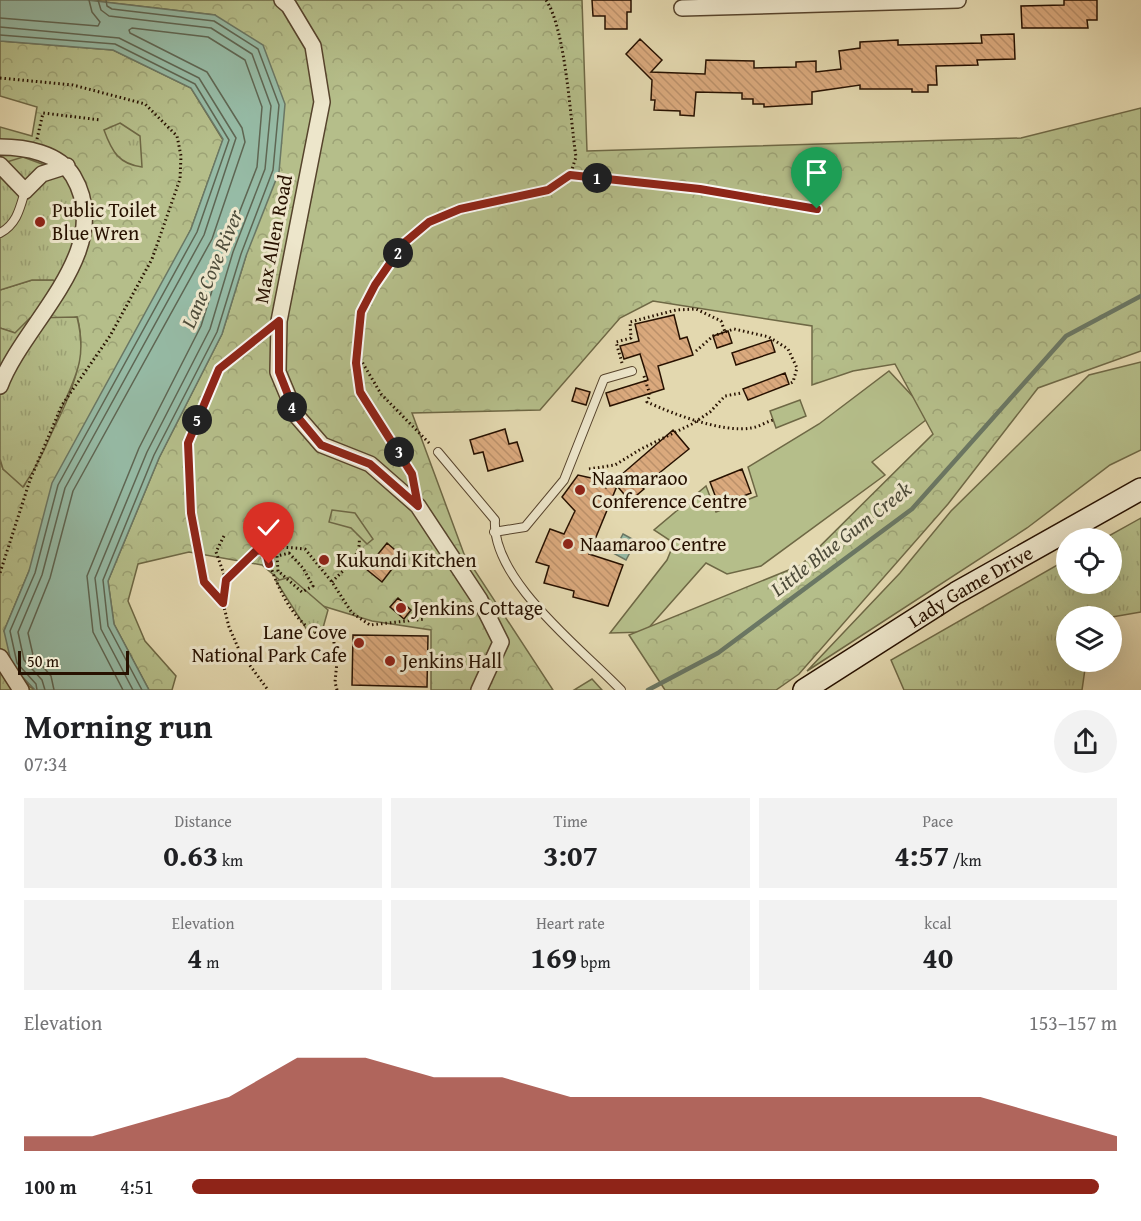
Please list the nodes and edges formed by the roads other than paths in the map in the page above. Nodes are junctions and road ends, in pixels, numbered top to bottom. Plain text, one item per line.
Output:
1 (282, 0) edge
2 (958, 0) edge
3 (682, 8) dead end
4 (0, 147) edge
5 (0, 165) edge
6 (67, 166) junction
7 (25, 191) junction
8 (0, 233) edge
9 (632, 371) dead end
10 (0, 386) edge
11 (438, 452) road end
12 (1141, 489) edge
13 (494, 532) junction
14 (0, 657) edge
15 (21, 690) edge
16 (479, 690) edge
17 (621, 690) edge
18 (804, 690) edge

1 - 16 street, Max Allen Road
2 - 3 street
4 - 6 street
5 - 7 street
6 - 7 street
6 - 10 street
7 - 8 lane
9 - 13 lane
11 - 13 lane
12 - 18 main road, Lady Game Drive
13 - 17 lane
14 - 15 street

